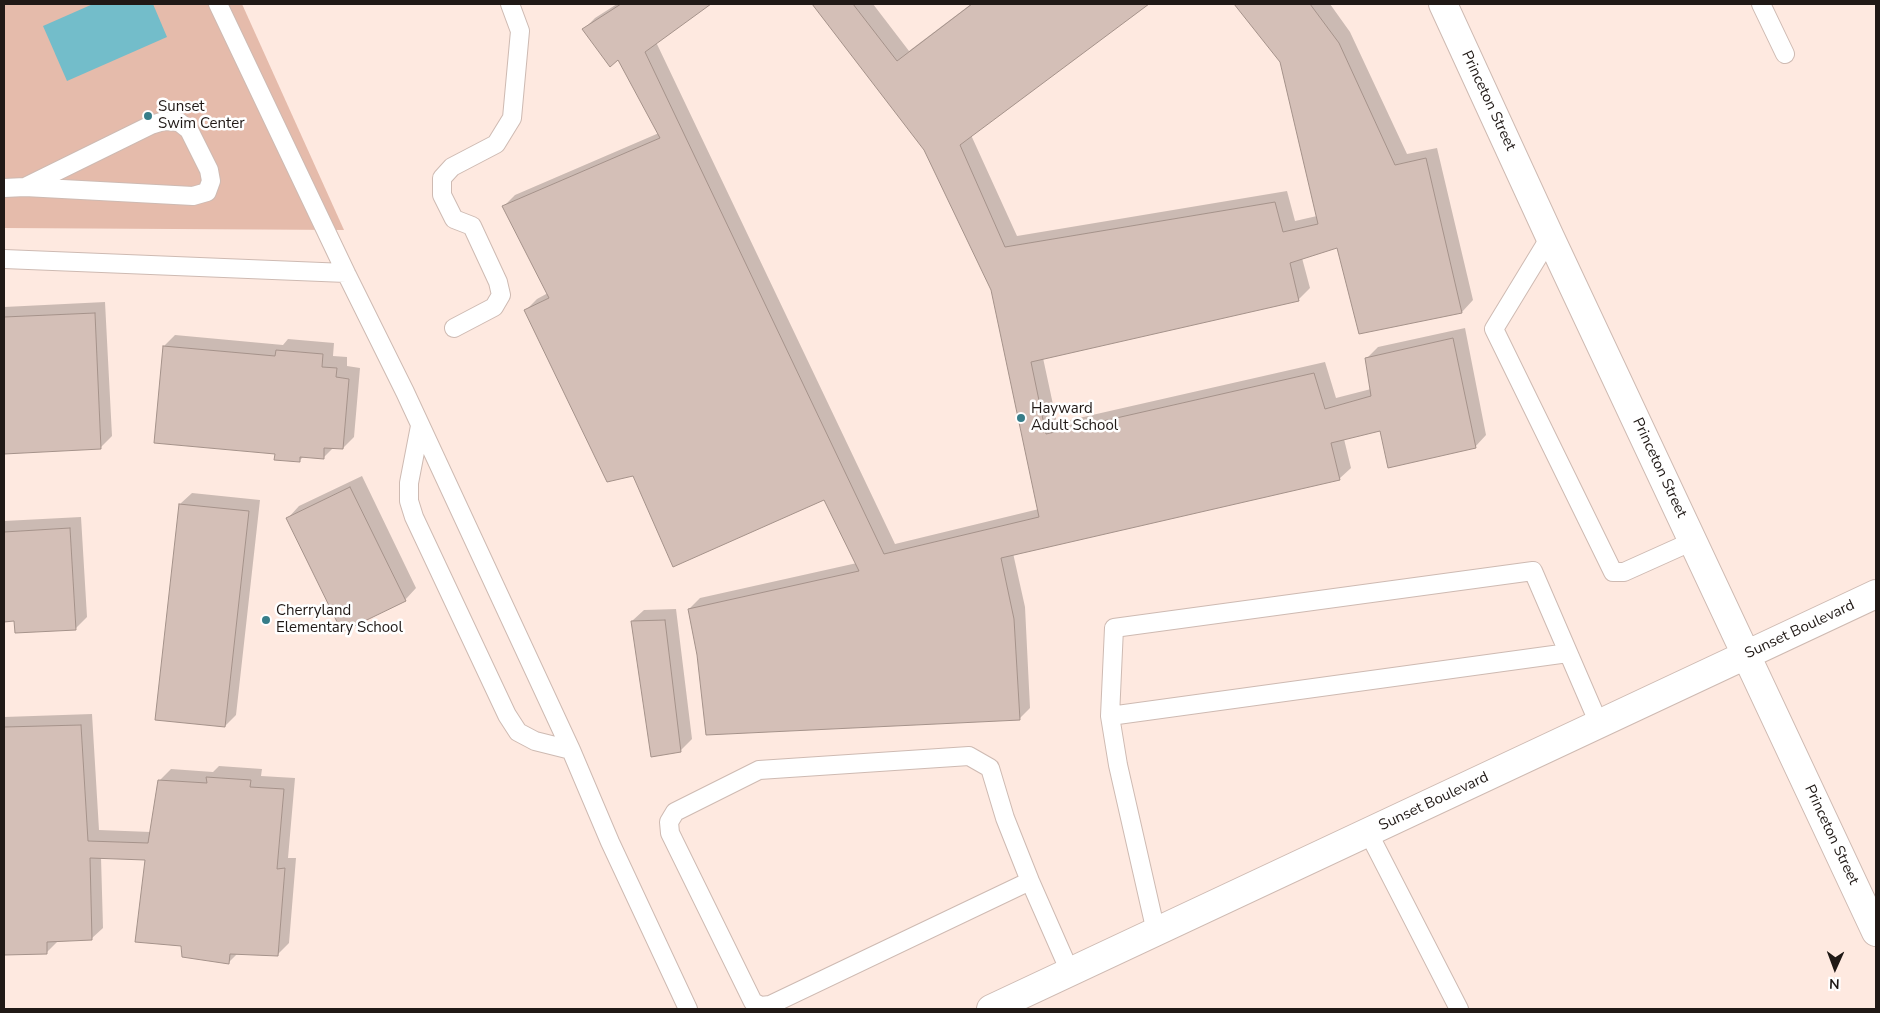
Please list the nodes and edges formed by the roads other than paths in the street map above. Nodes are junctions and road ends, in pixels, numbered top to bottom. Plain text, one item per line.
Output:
1 (218, 4) edge
2 (510, 4) edge
3 (1443, 4) edge
4 (1761, 4) edge
5 (1785, 54) dead end
6 (25, 186) junction
7 (4, 188) edge
8 (1550, 237) junction
9 (4, 259) edge
10 (346, 273) junction
11 (454, 328) dead end
12 (420, 426) junction
13 (1693, 541) junction
14 (1876, 594) edge
15 (1568, 653) junction
16 (1747, 654) junction
17 (1110, 716) junction
18 (1598, 724) junction
19 (571, 750) junction
20 (1368, 832) junction
21 (1030, 882) junction
22 (1156, 932) junction
23 (1876, 932) edge
24 (1070, 972) junction
25 (688, 1009) edge
26 (991, 1009) edge
27 (1459, 1009) edge

1 - 10 lane
2 - 11 lane
3 - 8 street, Princeton Street
4 - 5 lane
6 - 6 lane
6 - 7 lane
8 - 13 street, Princeton Street
8 - 13 lane
9 - 10 lane
10 - 12 lane
12 - 19 lane
12 - 19 lane
13 - 16 street, Princeton Street
14 - 16 street, Sunset Boulevard
15 - 17 lane
15 - 17 lane
15 - 18 lane
16 - 18 street, Sunset Boulevard
16 - 23 street, Princeton Street
17 - 22 lane
18 - 20 street, Sunset Boulevard
19 - 25 lane
20 - 22 street, Sunset Boulevard
20 - 27 lane
21 - 21 lane
21 - 24 lane
22 - 24 street, Sunset Boulevard
24 - 26 street, Sunset Boulevard

